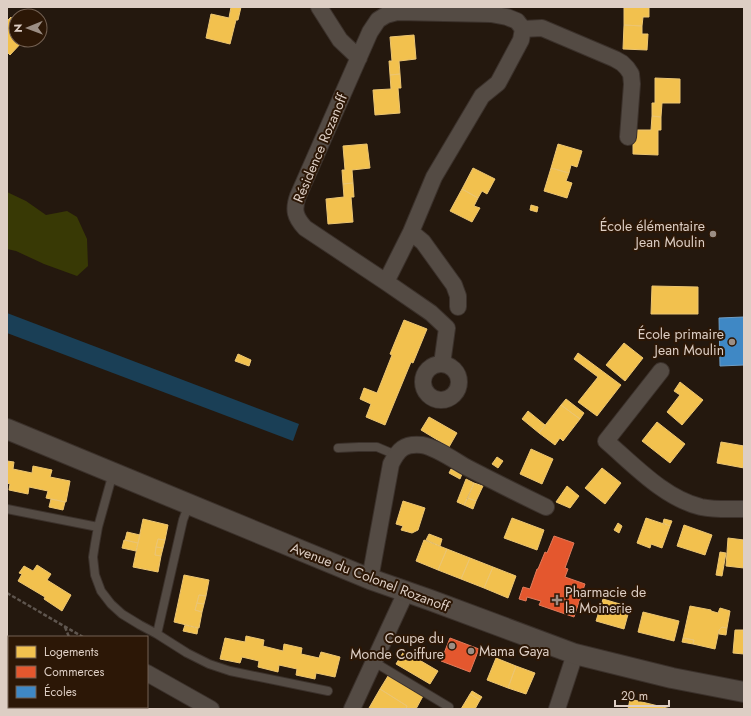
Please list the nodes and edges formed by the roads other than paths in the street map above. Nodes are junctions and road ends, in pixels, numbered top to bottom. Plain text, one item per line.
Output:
1 (319, 7) edge
2 (397, 10) edge
3 (523, 29) junction
4 (359, 58) junction
5 (628, 137) dead end
6 (411, 232) junction
7 (386, 282) junction
8 (458, 307) dead end
9 (442, 364) dead end
10 (661, 371) dead end
11 (7, 429) edge
12 (338, 448) dead end
13 (396, 455) junction
14 (113, 472) junction
15 (189, 504) junction
16 (546, 507) dead end
17 (7, 509) edge
18 (744, 509) edge
19 (98, 527) junction
20 (370, 579) junction
21 (406, 592) junction
22 (157, 634) junction
23 (575, 654) junction
24 (374, 662) junction
25 (148, 674) edge
26 (328, 691) dead end
27 (744, 692) edge
28 (204, 707) edge
29 (449, 707) dead end
30 (352, 709) edge
31 (557, 709) edge

1 - 4 street
2 - 3 street, Résidence Rozanoff
2 - 4 street, Résidence Rozanoff
3 - 5 street
3 - 6 street
4 - 7 street, Résidence Rozanoff
6 - 7 street
6 - 8 street
7 - 9 street, Résidence Rozanoff
10 - 18 street
11 - 14 street, Avenue du Colonel Rozanoff
12 - 13 lane
13 - 16 street
13 - 20 street
14 - 15 street, Avenue du Colonel Rozanoff
14 - 19 lane
15 - 20 street, Avenue du Colonel Rozanoff
15 - 22 lane
17 - 19 lane
19 - 22 lane
20 - 21 street, Avenue du Colonel Rozanoff
21 - 23 street, Avenue du Colonel Rozanoff
21 - 24 street
22 - 26 lane
23 - 27 street, Avenue du Colonel Rozanoff
23 - 31 street
24 - 29 lane
24 - 30 street
25 - 28 street

